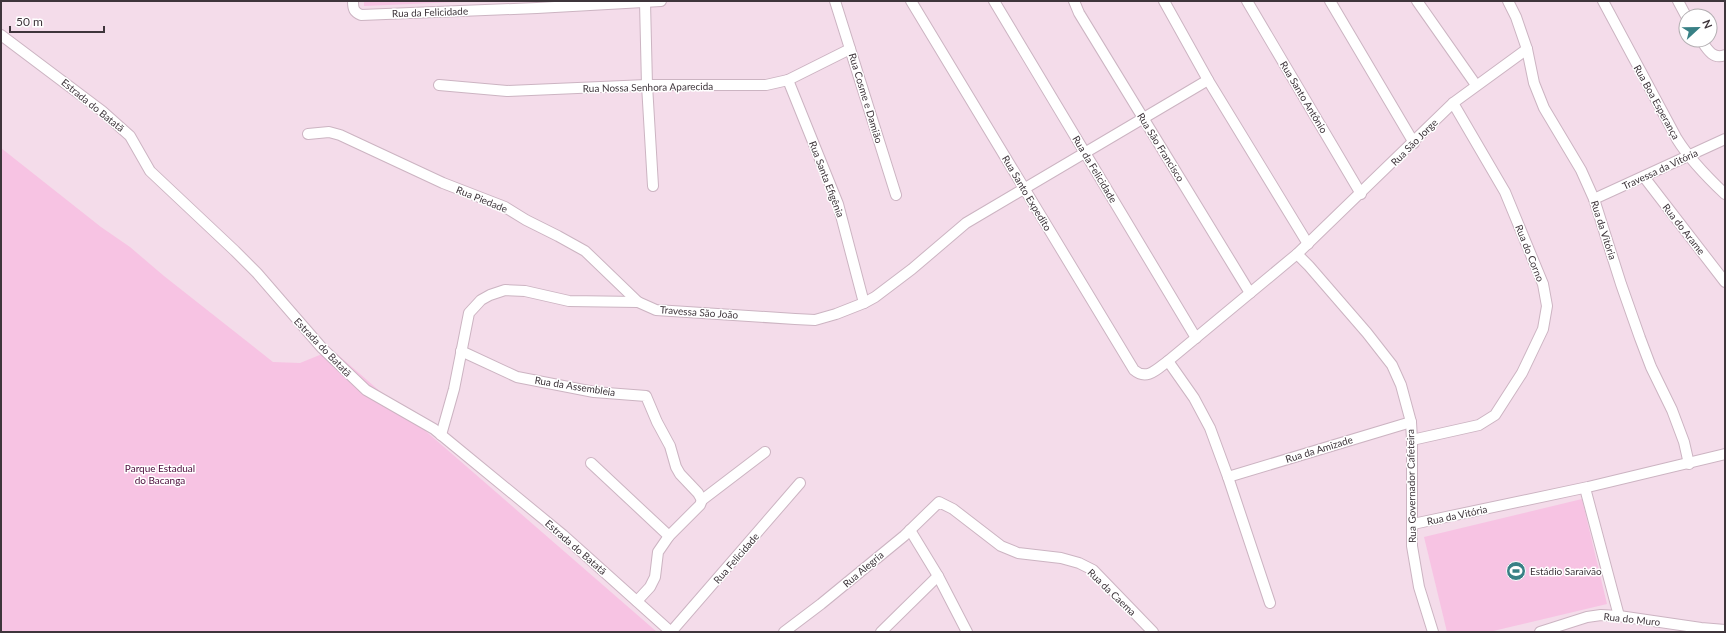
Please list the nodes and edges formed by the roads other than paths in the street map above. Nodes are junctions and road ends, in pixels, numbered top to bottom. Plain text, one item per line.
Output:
1 (353, 1) edge
2 (661, 1) edge
3 (835, 1) edge
4 (910, 1) edge
5 (994, 1) edge
6 (1074, 1) edge
7 (1164, 1) edge
8 (1247, 1) edge
9 (1330, 1) edge
10 (1417, 1) edge
11 (1508, 1) edge
12 (1603, 1) edge
13 (645, 2) edge
14 (1, 35) edge
15 (1707, 48) edge
16 (850, 49) junction
17 (1527, 49) junction
18 (1725, 55) edge
19 (788, 80) junction
20 (1208, 80) junction
21 (439, 85) dead end
22 (647, 85) junction
23 (1476, 85) junction
24 (1453, 103) junction
25 (1143, 118) junction
26 (308, 134) dead end
27 (1725, 139) edge
28 (1414, 142) junction
29 (1084, 152) junction
30 (1688, 156) junction
31 (1644, 177) junction
32 (652, 186) dead end
33 (1024, 188) junction
34 (1361, 194) junction
35 (1725, 194) edge
36 (896, 195) dead end
37 (1594, 199) junction
38 (1308, 244) junction
39 (1298, 254) junction
40 (1725, 282) edge
41 (1250, 292) junction
42 (638, 302) junction
43 (864, 303) junction
44 (1196, 338) junction
45 (461, 351) junction
46 (1168, 361) junction
47 (1150, 375) joint
48 (1411, 422) junction
49 (441, 435) junction
50 (1412, 440) junction
51 (765, 452) dead end
52 (1725, 454) edge
53 (591, 463) dead end
54 (1689, 464) junction
55 (1228, 477) junction
56 (800, 483) dead end
57 (1585, 488) junction
58 (702, 500) junction
59 (939, 502) joint
60 (1412, 524) junction
61 (910, 530) junction
62 (669, 536) junction
63 (938, 576) junction
64 (637, 601) junction
65 (1270, 603) dead end
66 (1620, 616) junction
67 (1701, 630) edge
68 (1725, 630) edge
69 (671, 632) edge
70 (784, 632) edge
71 (881, 632) edge
72 (967, 632) edge
73 (1153, 632) edge
74 (1433, 632) edge
75 (1540, 632) edge

1 - 13 street, Rua da Felicidade
2 - 13 street, Rua da Felicidade
3 - 16 street, Rua Cosme e Damião
4 - 33 street, Rua Santo Expedito
5 - 29 street, Rua da Felicidade
6 - 25 street, Rua São Francisco
7 - 20 street
8 - 34 street, Rua Santo Antônio
9 - 28 street
10 - 23 street
11 - 17 street, Rua da Vitória
12 - 30 street, Rua Boa Esperança
13 - 22 street
14 - 49 street, Estrada do Batatã
15 - 18 street
16 - 19 street, Rua Nossa Senhora Aparecida
16 - 36 street, Rua Cosme e Damião
17 - 23 street, Rua São Jorge
17 - 37 street, Rua da Vitória
19 - 22 street, Rua Nossa Senhora Aparecida
19 - 43 street, Rua Santa Efigênia
20 - 25 street
20 - 38 street
21 - 22 street, Rua Nossa Senhora Aparecida
22 - 32 street
23 - 24 street, Rua São Jorge
24 - 28 street, Rua São Jorge
24 - 50 street, Rua do Corno
25 - 29 street
25 - 41 street, Rua São Francisco
26 - 42 street, Rua Piedade
27 - 30 street, Travessa da Vitória
28 - 34 street, Rua São Jorge
29 - 33 street
29 - 44 street, Rua da Felicidade
30 - 31 street, Travessa da Vitória
30 - 35 street, Rua Boa Esperança
31 - 37 street, Travessa da Vitória
31 - 40 street, Rua do Arame
33 - 43 street, Travessa São João
33 - 47 street, Rua Santo Expedito
34 - 38 street, Rua São Jorge
37 - 54 street, Rua da Vitória
38 - 39 street, Rua São Jorge
39 - 41 street, Rua São Jorge
39 - 48 street, Rua Governador Cafeteira
41 - 44 street, Rua São Jorge
42 - 43 street, Travessa São João
42 - 45 street, Travessa São João
44 - 46 street, Rua São Jorge
45 - 49 street, Travessa São João
45 - 58 street, Rua da Assembleia
46 - 47 street, Rua São Jorge
46 - 55 street
48 - 50 street, Rua Governador Cafeteira
48 - 55 street, Rua da Amizade
49 - 64 street, Estrada do Batatã
50 - 60 street, Rua Governador Cafeteira
51 - 58 street
52 - 54 street, Rua da Vitória
53 - 62 street
54 - 57 street, Rua da Vitória
55 - 65 street
56 - 69 street, Rua Felicidade
57 - 60 street, Rua da Vitória
57 - 66 street
58 - 62 street
59 - 61 street, Rua Alegria
59 - 73 street, Rua da Caema
60 - 74 street, Rua Governador Cafeteira
61 - 63 street
61 - 70 street, Rua Alegria
62 - 64 street
63 - 71 street
63 - 72 street
64 - 69 street, Estrada do Batatã
66 - 67 street, Rua do Muro
66 - 75 street, Rua do Muro
67 - 68 street, Rua do Muro

